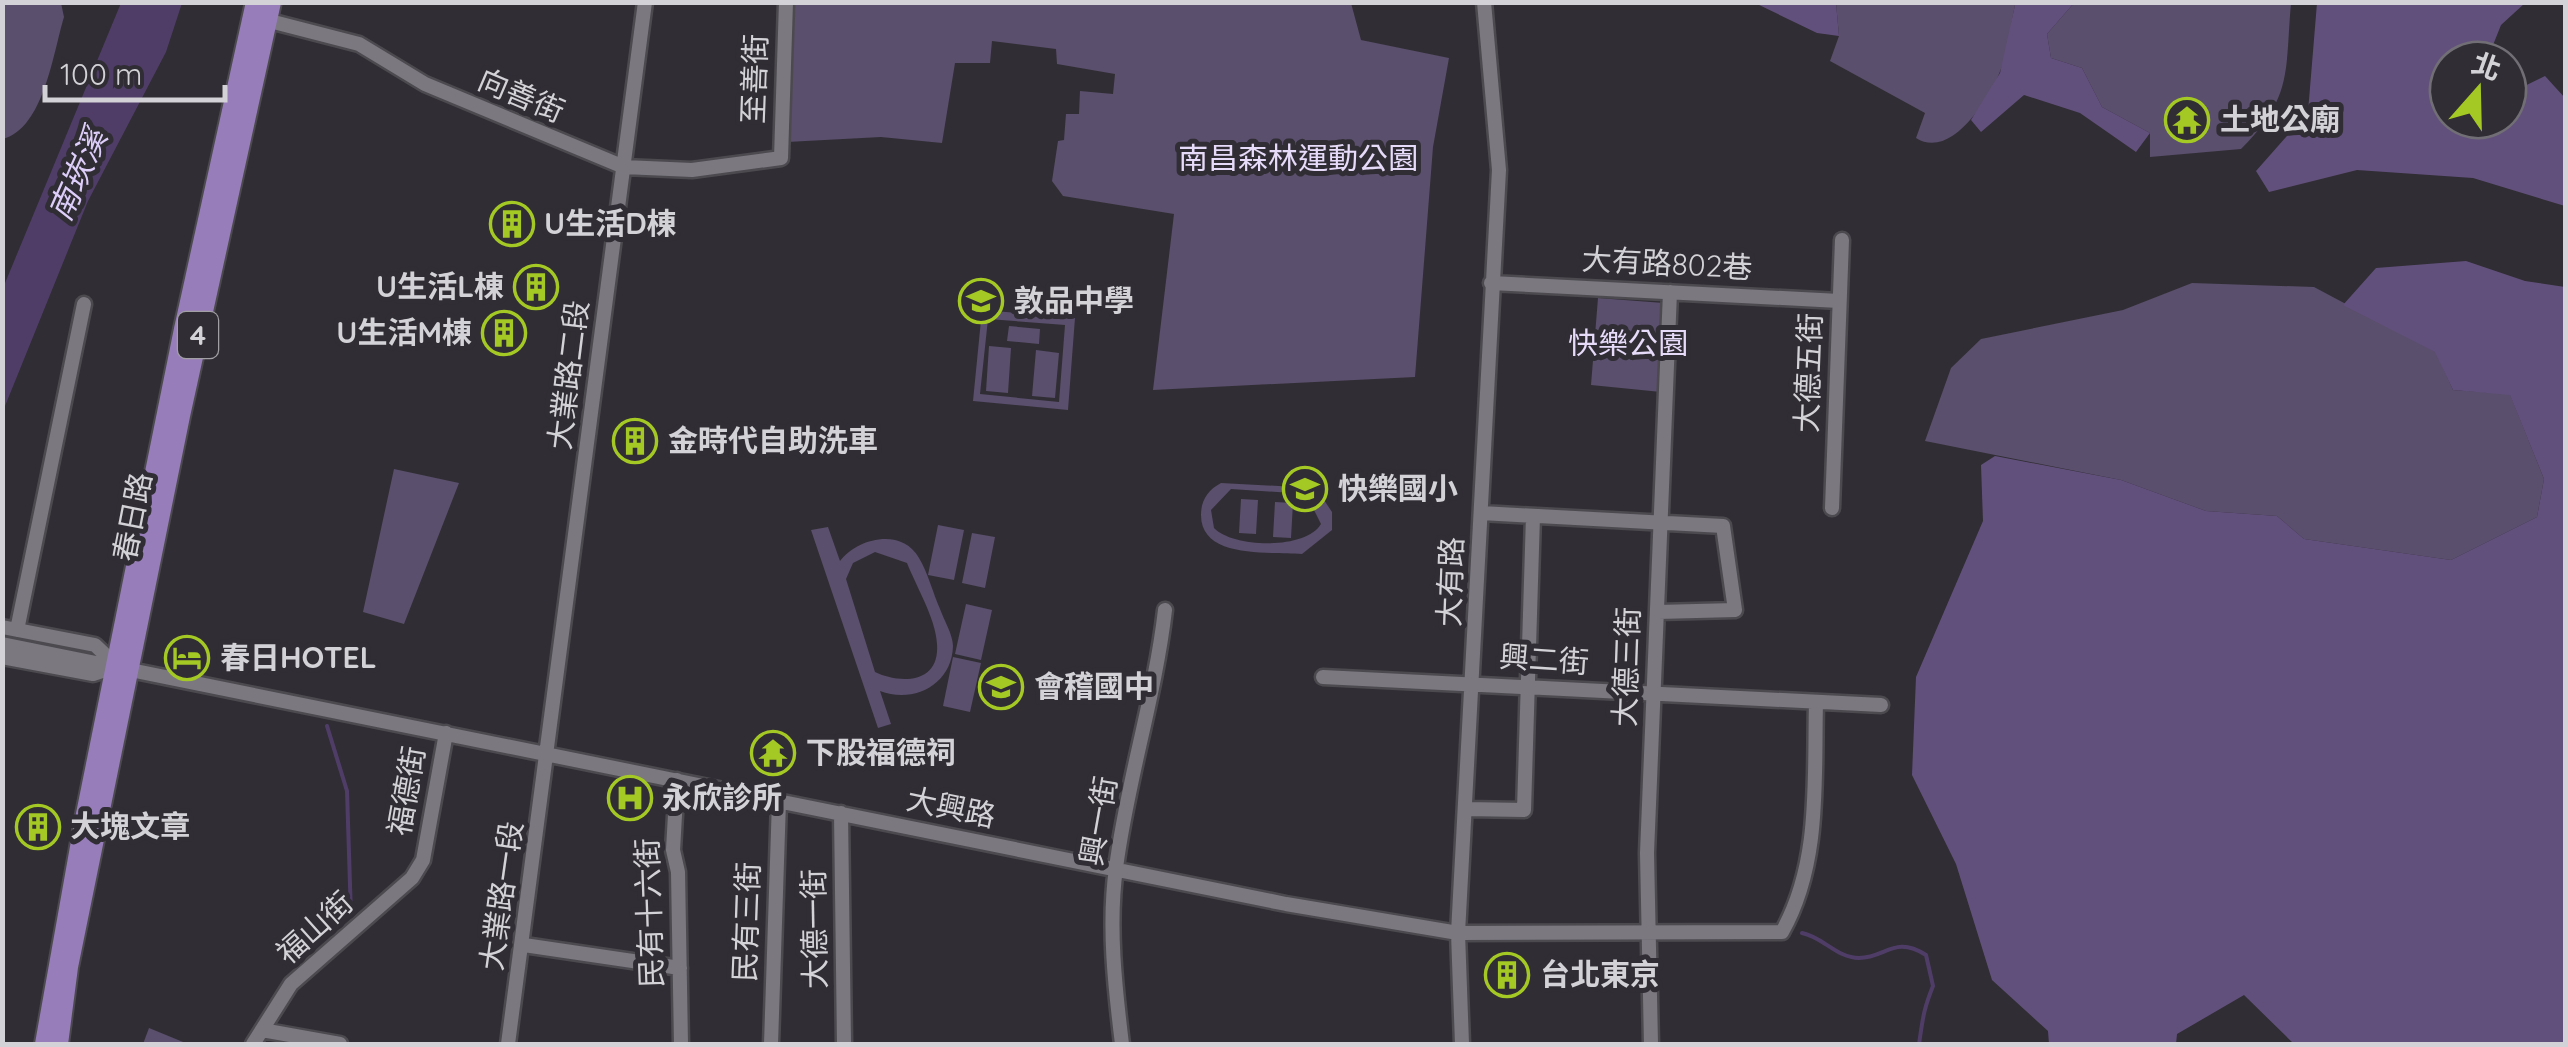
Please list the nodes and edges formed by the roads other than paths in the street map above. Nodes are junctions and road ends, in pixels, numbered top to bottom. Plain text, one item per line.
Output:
1 (645, 2) edge
2 (786, 2) edge
3 (1484, 2) edge
4 (262, 11) edge
5 (781, 158) joint
6 (624, 167) junction
7 (1842, 240) dead end
8 (1491, 283) junction
9 (1670, 292) junction
10 (1839, 301) junction
11 (84, 304) dead end
12 (1832, 508) dead end
13 (1481, 513) junction
14 (1533, 516) junction
15 (1662, 522) junction
16 (1165, 610) dead end
17 (1658, 612) junction
18 (10, 628) edge
19 (2, 644) edge
20 (2, 657) edge
21 (124, 667) junction
22 (1323, 678) dead end
23 (1474, 683) junction
24 (1528, 685) junction
25 (1655, 695) junction
26 (1816, 702) junction
27 (1880, 705) dead end
28 (446, 733) junction
29 (548, 754) junction
30 (678, 780) junction
31 (779, 801) junction
32 (1466, 809) junction
33 (841, 814) junction
34 (423, 860) joint
35 (1116, 870) junction
36 (1646, 930) junction
37 (1458, 933) junction
38 (524, 945) junction
39 (680, 968) junction
40 (262, 1030) junction
41 (44, 1044) edge
42 (59, 1044) edge
43 (253, 1044) edge
44 (340, 1044) edge
45 (508, 1044) edge
46 (681, 1044) edge
47 (771, 1044) edge
48 (844, 1044) edge
49 (1122, 1044) edge
50 (1462, 1044) edge
51 (1651, 1044) edge

1 - 6 street, 大業路二段
2 - 5 street, 至善街
3 - 8 street, 大有路
4 - 6 street, 向善街
4 - 21 main road, 春日路 / 4
5 - 6 street, 向善街
6 - 29 street, 大業路二段
7 - 10 street, 大德五街
8 - 9 street, 大有路802巷
8 - 13 street, 大有路
9 - 10 street, 大有路802巷
9 - 15 street, 大德三街
10 - 12 street, 大德五街
11 - 18 street
13 - 14 street
13 - 23 street, 大有路
14 - 15 street
14 - 24 street
15 - 17 street, 大德三街
15 - 17 street
16 - 35 street, 興一街
17 - 25 street, 大德三街
18 - 21 street
19 - 21 street
20 - 21 street
21 - 28 street, 大興路
21 - 41 main road, 春日路 / 4
21 - 42 main road, 春日路 / 4
22 - 23 street, 興二街
23 - 24 street, 興二街
23 - 32 street, 大有路
24 - 25 street, 興二街
24 - 32 street
25 - 26 street, 興二街
25 - 36 street, 大德三街
26 - 27 street, 興二街
26 - 36 street, 大興路
28 - 29 street, 大興路
28 - 34 street, 福德街
29 - 30 street, 大興路
29 - 38 street, 大業路一段
30 - 31 street, 大興路
30 - 39 street, 民有十六街
31 - 33 street, 大興路
31 - 47 street, 民有三街
32 - 37 street, 大有路
33 - 35 street, 大興路
33 - 48 street, 大德一街
34 - 40 street, 福山街
35 - 37 street, 大興路
35 - 49 street, 興一街
36 - 37 street, 大興路
36 - 51 street, 大德三街
37 - 50 street, 大有路
38 - 39 street
38 - 45 street, 大業路一段
39 - 46 street, 民有十六街
40 - 43 street, 福山街
40 - 44 street

